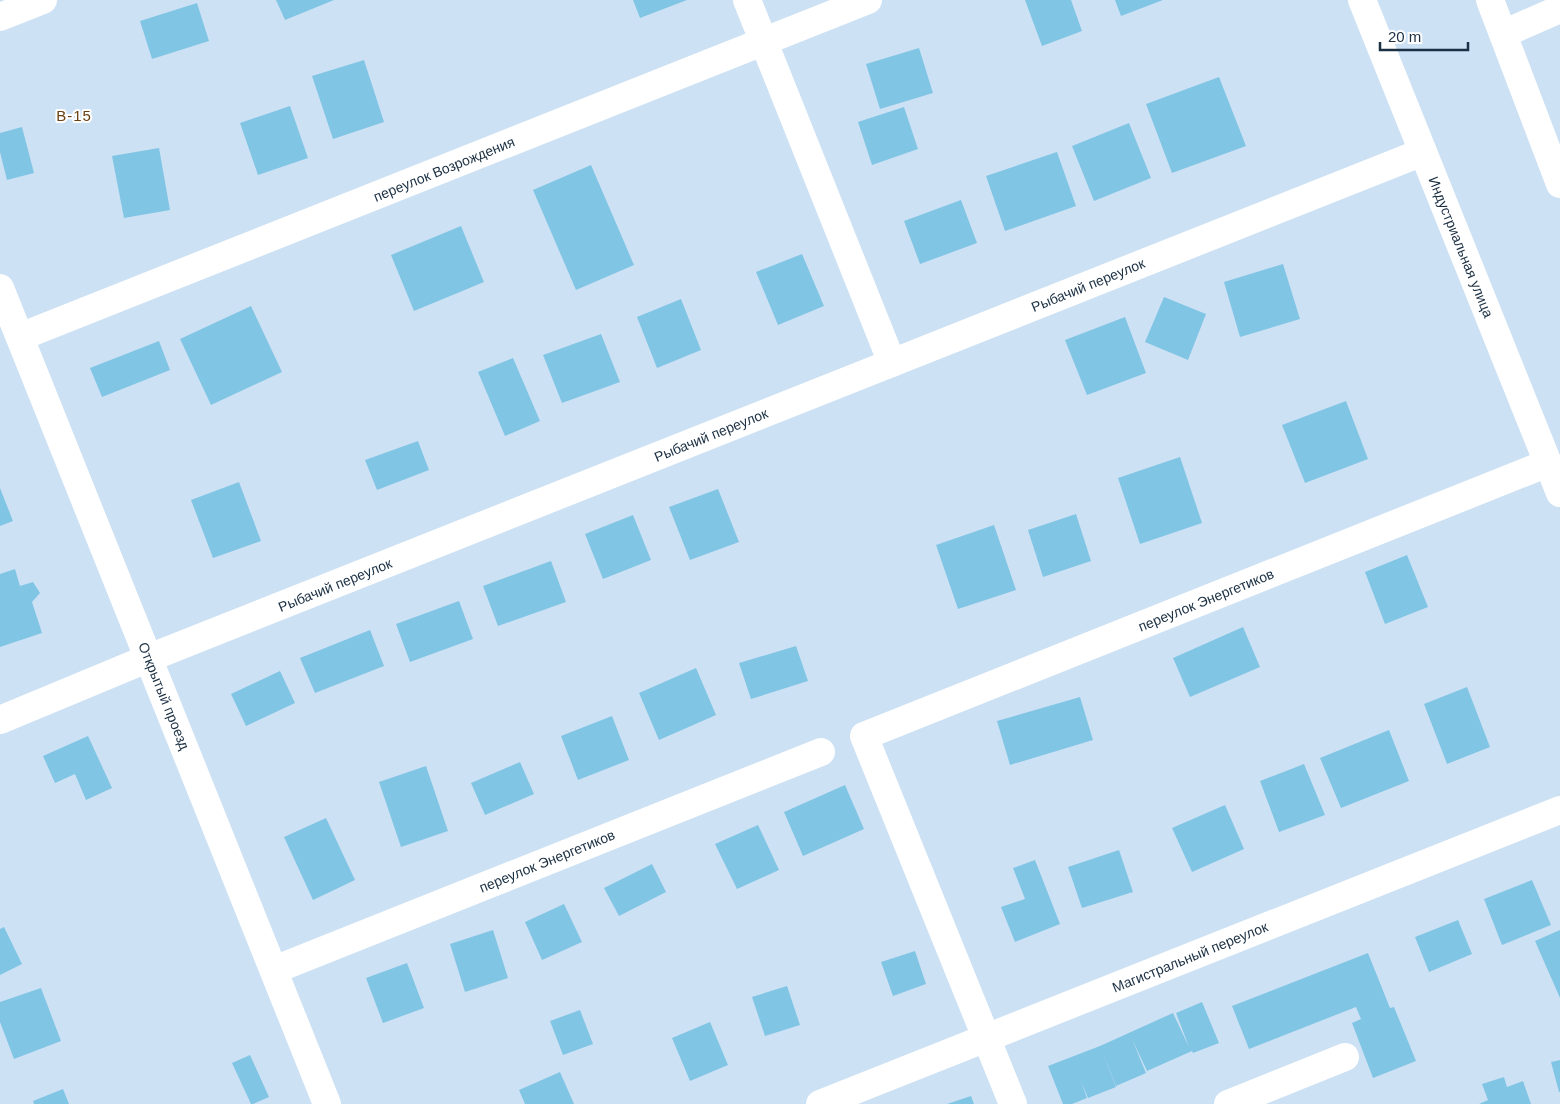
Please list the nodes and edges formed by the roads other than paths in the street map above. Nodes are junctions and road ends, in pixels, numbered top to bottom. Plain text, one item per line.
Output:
1 (43, 0) edge
2 (747, 0) edge
3 (868, 0) edge
4 (1362, 0) edge
5 (1490, 0) edge
6 (1560, 9) edge
7 (0, 17) edge
8 (1503, 34) junction
9 (763, 42) junction
10 (1423, 152) junction
11 (1559, 178) edge
12 (0, 288) edge
13 (20, 338) junction
14 (892, 363) junction
15 (1548, 463) junction
16 (1560, 493) edge
17 (149, 658) junction
18 (0, 720) edge
19 (821, 752) dead end
20 (1560, 810) edge
21 (274, 970) junction
22 (987, 1038) junction
23 (1345, 1057) dead end
24 (327, 1104) edge
25 (820, 1104) edge
26 (1013, 1104) edge
27 (1228, 1104) edge

1 - 7 street
2 - 9 street
3 - 9 street, переулок Возрождения
4 - 10 street, Индустриальная улица
5 - 8 street
6 - 8 street
8 - 11 street
9 - 13 street, переулок Возрождения
9 - 14 street
10 - 14 street, Рыбачий переулок
10 - 15 street, Индустриальная улица
12 - 13 street, Открытый проезд
13 - 17 street, Открытый проезд
14 - 17 street, Рыбачий переулок
15 - 16 street, Индустриальная улица
15 - 22 street, переулок Энергетиков
17 - 18 street, Рыбачий переулок
17 - 21 street, Открытый проезд
19 - 21 street, переулок Энергетиков
20 - 22 street, Магистральный переулок
21 - 24 street, Открытый проезд
22 - 25 street, Магистральный переулок
22 - 26 street
23 - 27 street

